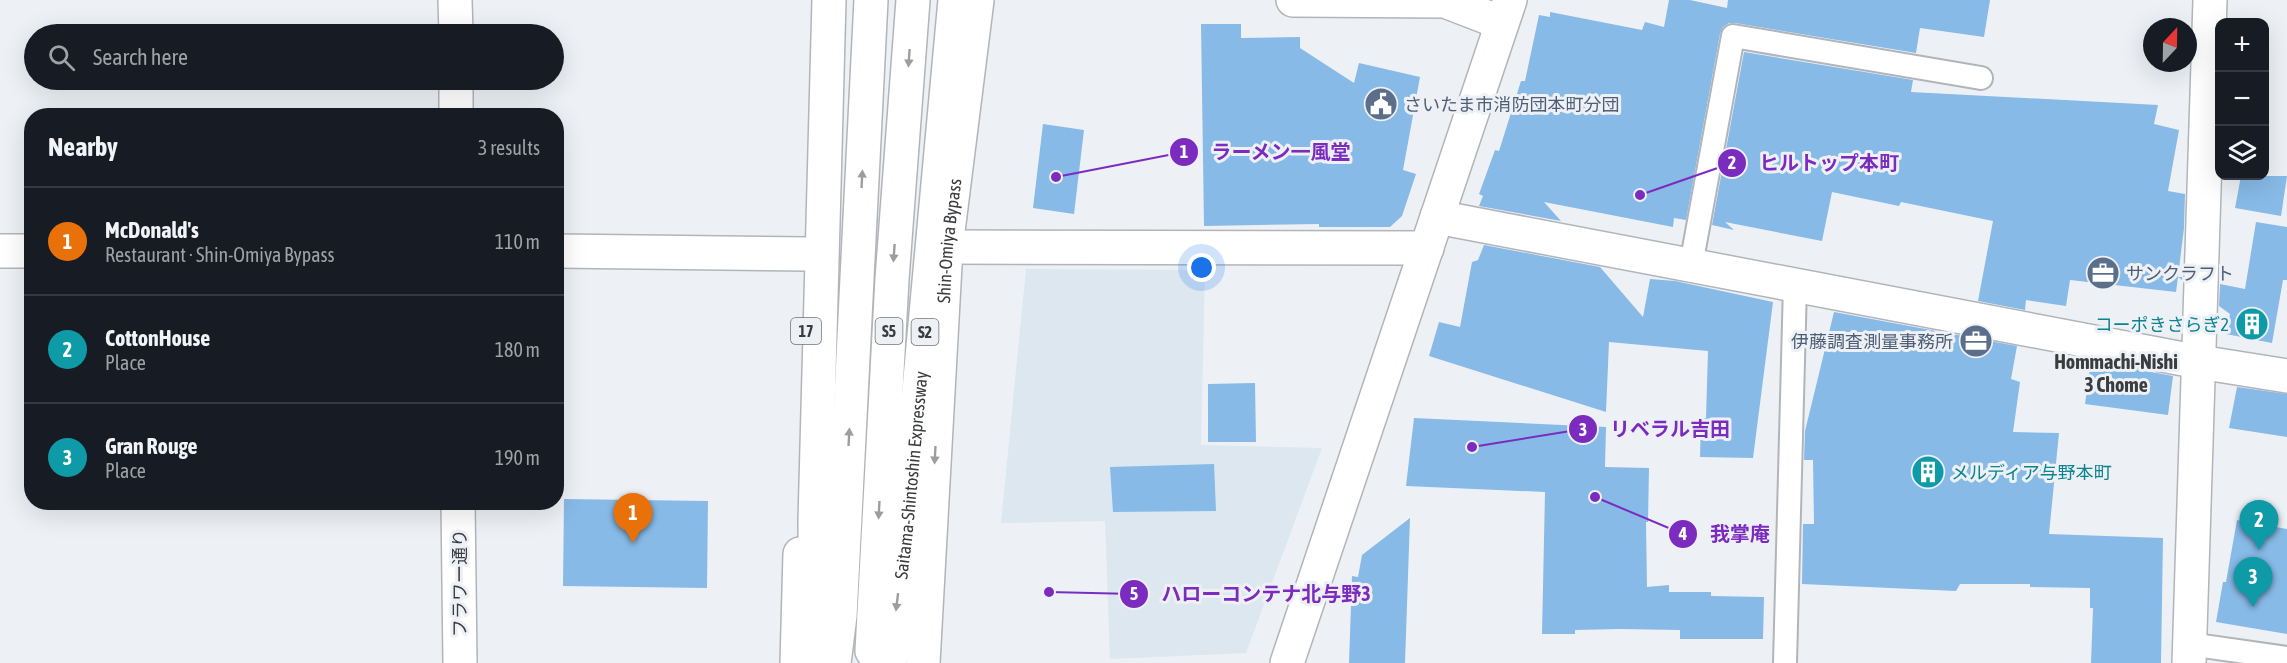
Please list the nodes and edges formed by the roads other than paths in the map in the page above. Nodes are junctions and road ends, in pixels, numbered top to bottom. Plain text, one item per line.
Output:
1 (455, 0) edge
2 (818, 0) edge
3 (829, 0) edge
4 (872, 0) edge
5 (914, 0) edge
6 (955, 0) edge
7 (978, 0) edge
8 (1293, 0) edge
9 (1445, 0) edge
10 (2210, 0) edge
11 (1506, 11) edge
12 (456, 24) edge
13 (1981, 78) dead end
14 (456, 90) edge
15 (456, 108) edge
16 (1437, 217) junction
17 (946, 247) junction
18 (1427, 248) junction
19 (0, 251) edge
20 (24, 251) edge
21 (564, 251) edge
22 (808, 254) junction
23 (1691, 265) junction
24 (1795, 285) junction
25 (2199, 362) junction
26 (2287, 376) edge
27 (458, 510) edge
28 (2189, 653) edge
29 (2287, 658) edge
30 (460, 663) edge
31 (797, 663) edge
32 (816, 663) edge
33 (834, 663) edge
34 (872, 663) edge
35 (890, 663) edge
36 (923, 663) edge
37 (1287, 663) edge
38 (1785, 663) edge

1 - 12 main road
2 - 22 main road, 17
3 - 32 main road
33 -> 4 main road
5 -> 34 main road, S5
6 -> 35 main road, Saitama-Shintoshin Expressway / S2
7 - 17 main road, Shin-Omiya Bypass
8 - 9 main road
9 - 11 main road
10 - 25 main road
11 - 16 main road
13 - 23 lane
14 - 15 main road
16 - 18 main road
16 - 23 main road
17 - 18 main road
17 -> 36 main road, Shin-Omiya Bypass
18 - 37 main road
19 - 20 main road
21 - 22 main road
22 - 31 main road, 17
23 - 24 main road
24 - 25 main road
24 - 38 lane
25 - 26 main road
25 - 28 main road
27 - 30 main road, フラワー通り
28 - 29 lane

